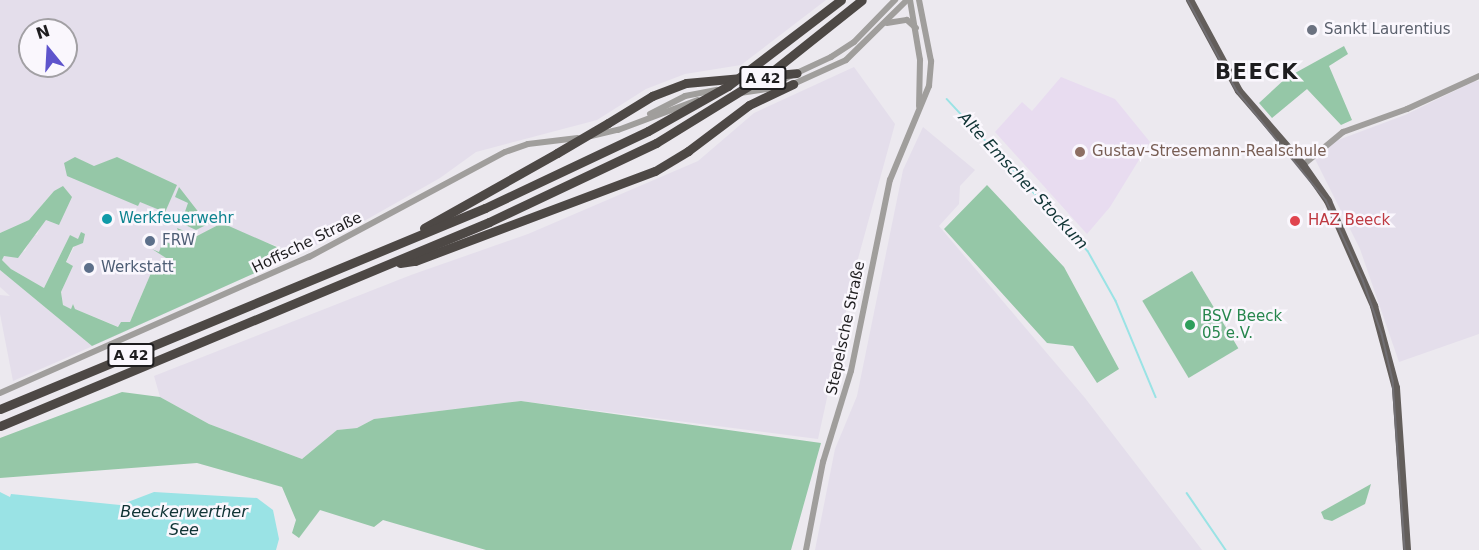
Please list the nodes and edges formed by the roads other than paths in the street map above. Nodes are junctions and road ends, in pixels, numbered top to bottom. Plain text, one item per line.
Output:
1 (842, 0) edge
2 (862, 0) edge
3 (895, 0) edge
4 (908, 0) edge
5 (920, 0) edge
6 (1190, 0) edge
7 (886, 23) junction
8 (916, 28) junction
9 (831, 57) junction
10 (836, 66) junction
11 (797, 73) junction
12 (1479, 76) edge
13 (793, 84) junction
14 (917, 113) junction
15 (626, 127) junction
16 (1303, 165) junction
17 (399, 244) junction
18 (389, 264) junction
19 (0, 393) edge
20 (0, 409) edge
21 (0, 426) edge
22 (806, 550) edge
23 (1407, 550) edge

1 - 17 highway, A 42, bridge
2 - 18 highway, A 42, bridge
3 - 9 street, Hoffsche Straße
4 - 7 street, Hoffsche Straße
4 - 8 street, Stepelsche Straße
5 - 14 street, Stepelsche Straße
6 - 16 main road
7 - 8 street
7 - 10 street, Hoffsche Straße
8 - 14 street, Stepelsche Straße
9 - 10 street
9 - 11 street, Hoffsche Straße
10 - 13 street, Hoffsche Straße
11 - 15 street, Hoffsche Straße
11 - 17 highway, bridge
12 - 16 street
13 - 15 street, Hoffsche Straße
13 - 18 highway
14 - 22 street, Stepelsche Straße
15 - 19 street, Hoffsche Straße
16 - 23 main road
17 - 20 highway, A 42
18 - 21 highway, A 42

